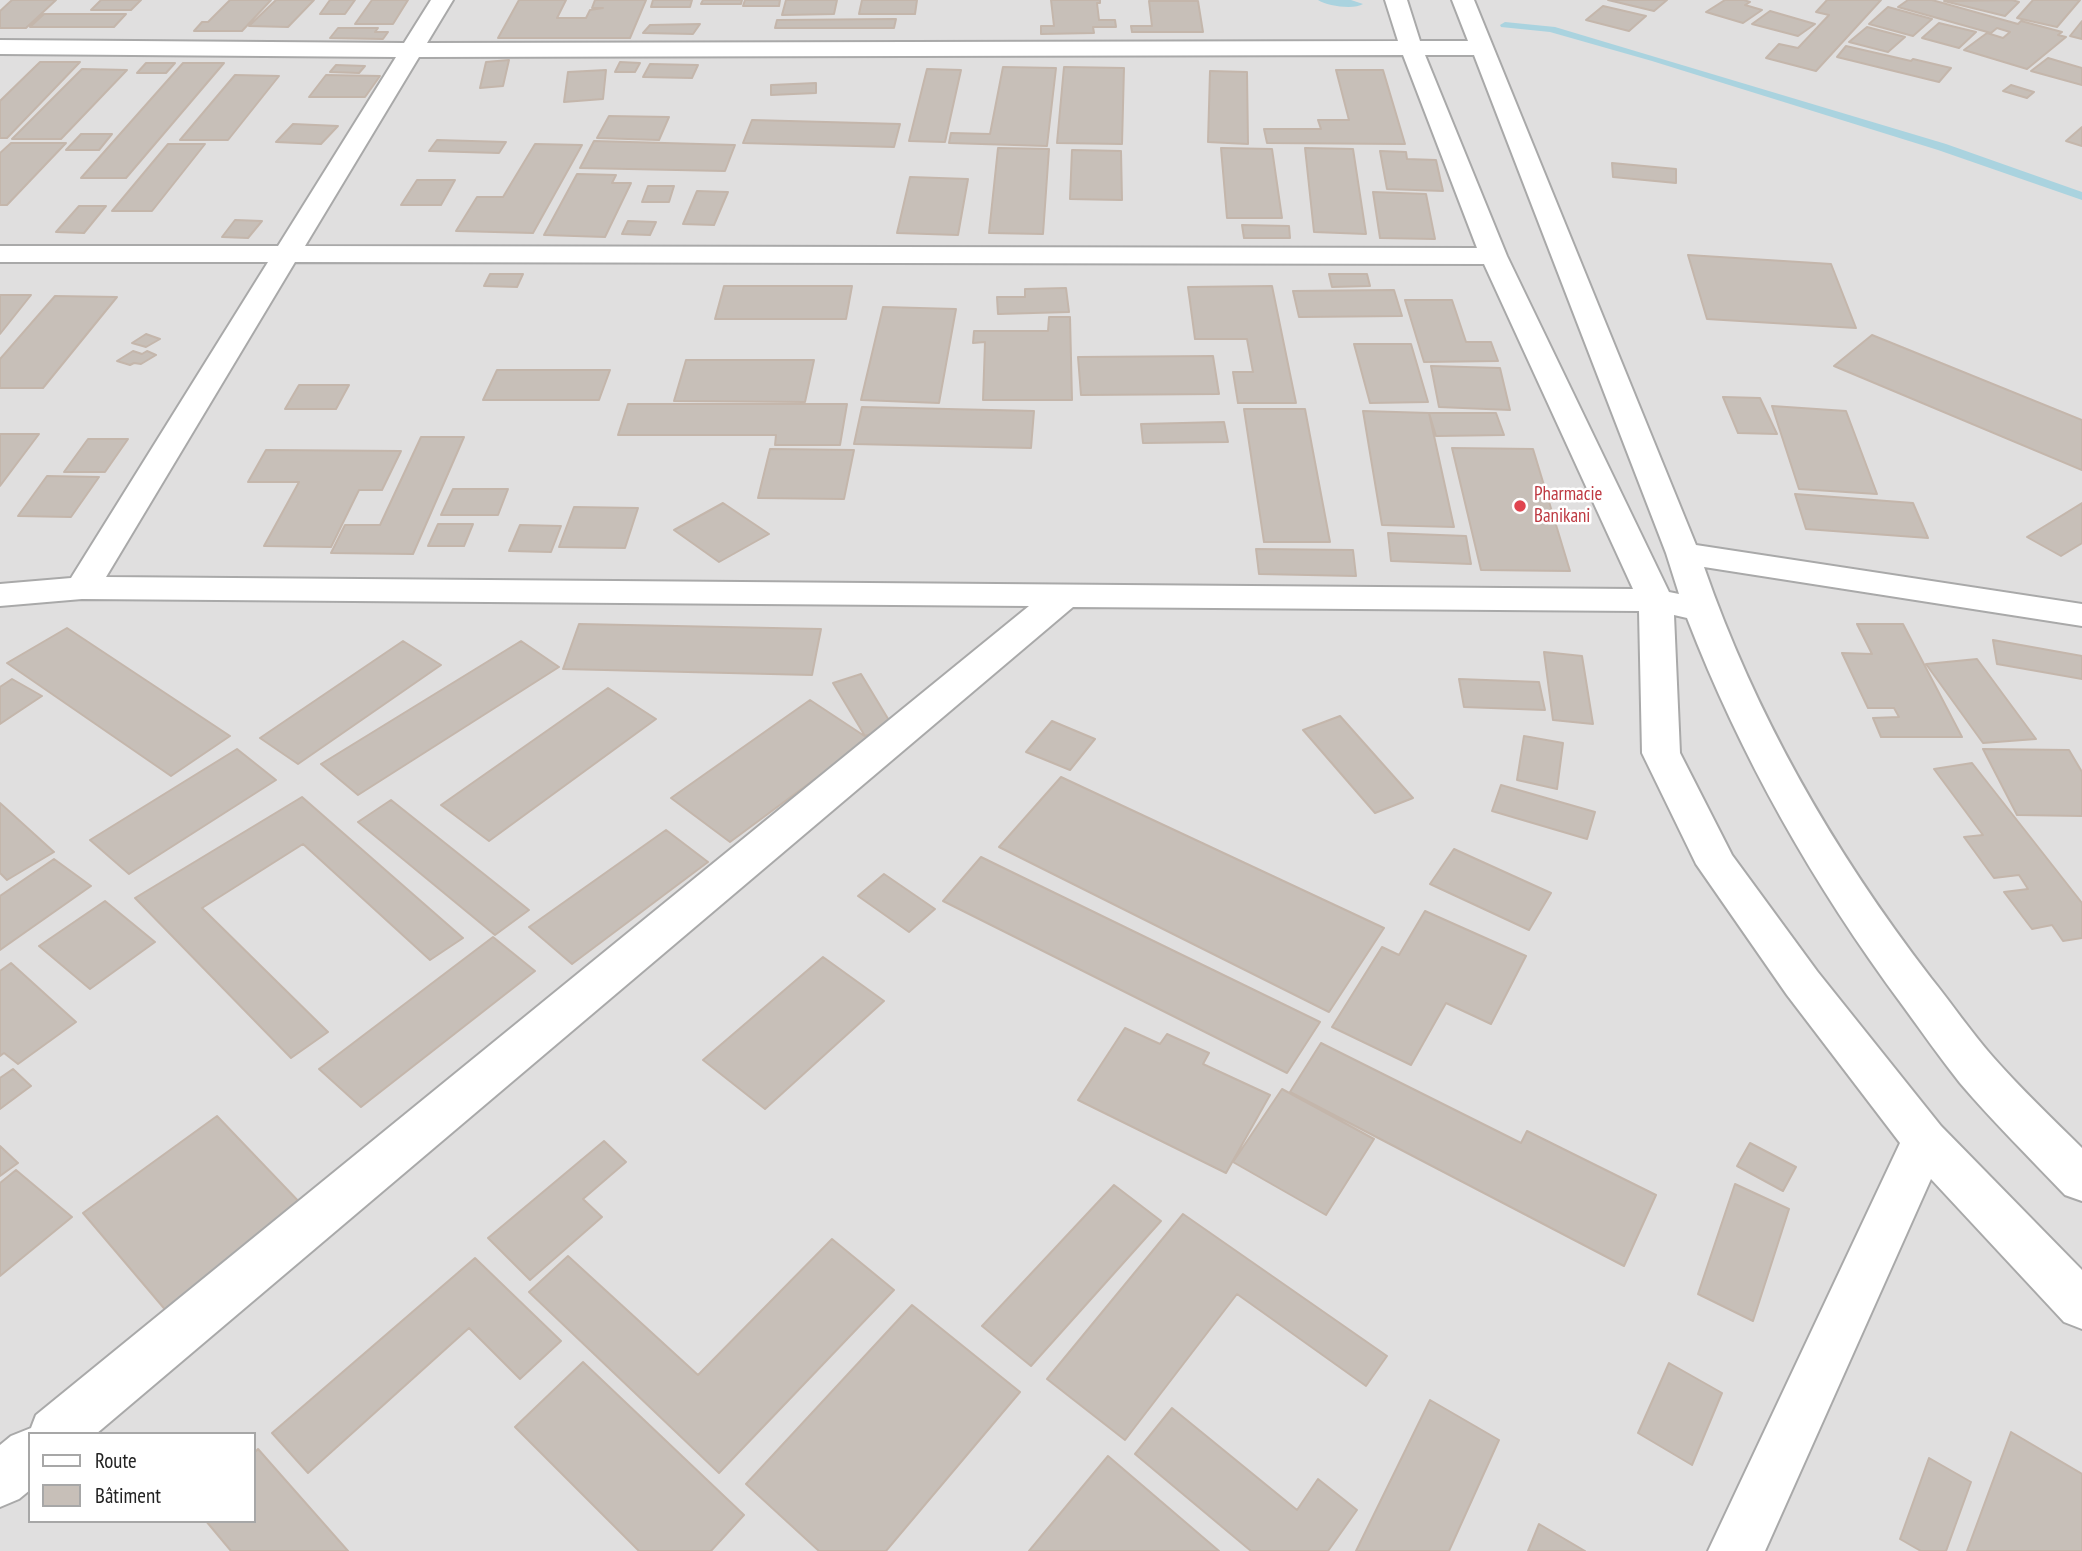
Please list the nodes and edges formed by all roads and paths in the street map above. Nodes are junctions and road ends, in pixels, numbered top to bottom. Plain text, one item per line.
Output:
1 (442, 0) edge
2 (1396, 0) edge
3 (1463, 0) edge
4 (0, 47) edge
5 (1411, 48) junction
6 (1483, 48) junction
7 (410, 50) junction
8 (0, 254) edge
9 (285, 255) junction
10 (1494, 256) junction
11 (1684, 553) junction
12 (82, 588) junction
13 (1064, 596) junction
14 (5, 598) edge
15 (1656, 600) junction
16 (1700, 610) junction
17 (2082, 615) edge
18 (1925, 1140) junction
19 (2082, 1180) edge
20 (2082, 1305) edge
21 (57, 1432) edge
22 (28, 1457) edge
23 (0, 1480) edge
24 (1736, 1551) edge

1 - 7 street
2 - 5 street
3 - 6 street
4 - 7 street
5 - 6 street
5 - 7 street
5 - 10 street
6 - 11 street
7 - 9 street
8 - 9 street
9 - 10 street
9 - 12 street
10 - 15 street
11 - 16 street
11 - 17 street
12 - 13 street
12 - 14 street
13 - 15 street
13 - 21 street
15 - 16 street
15 - 18 street
16 - 19 street
18 - 20 street
18 - 24 street
22 - 23 street

